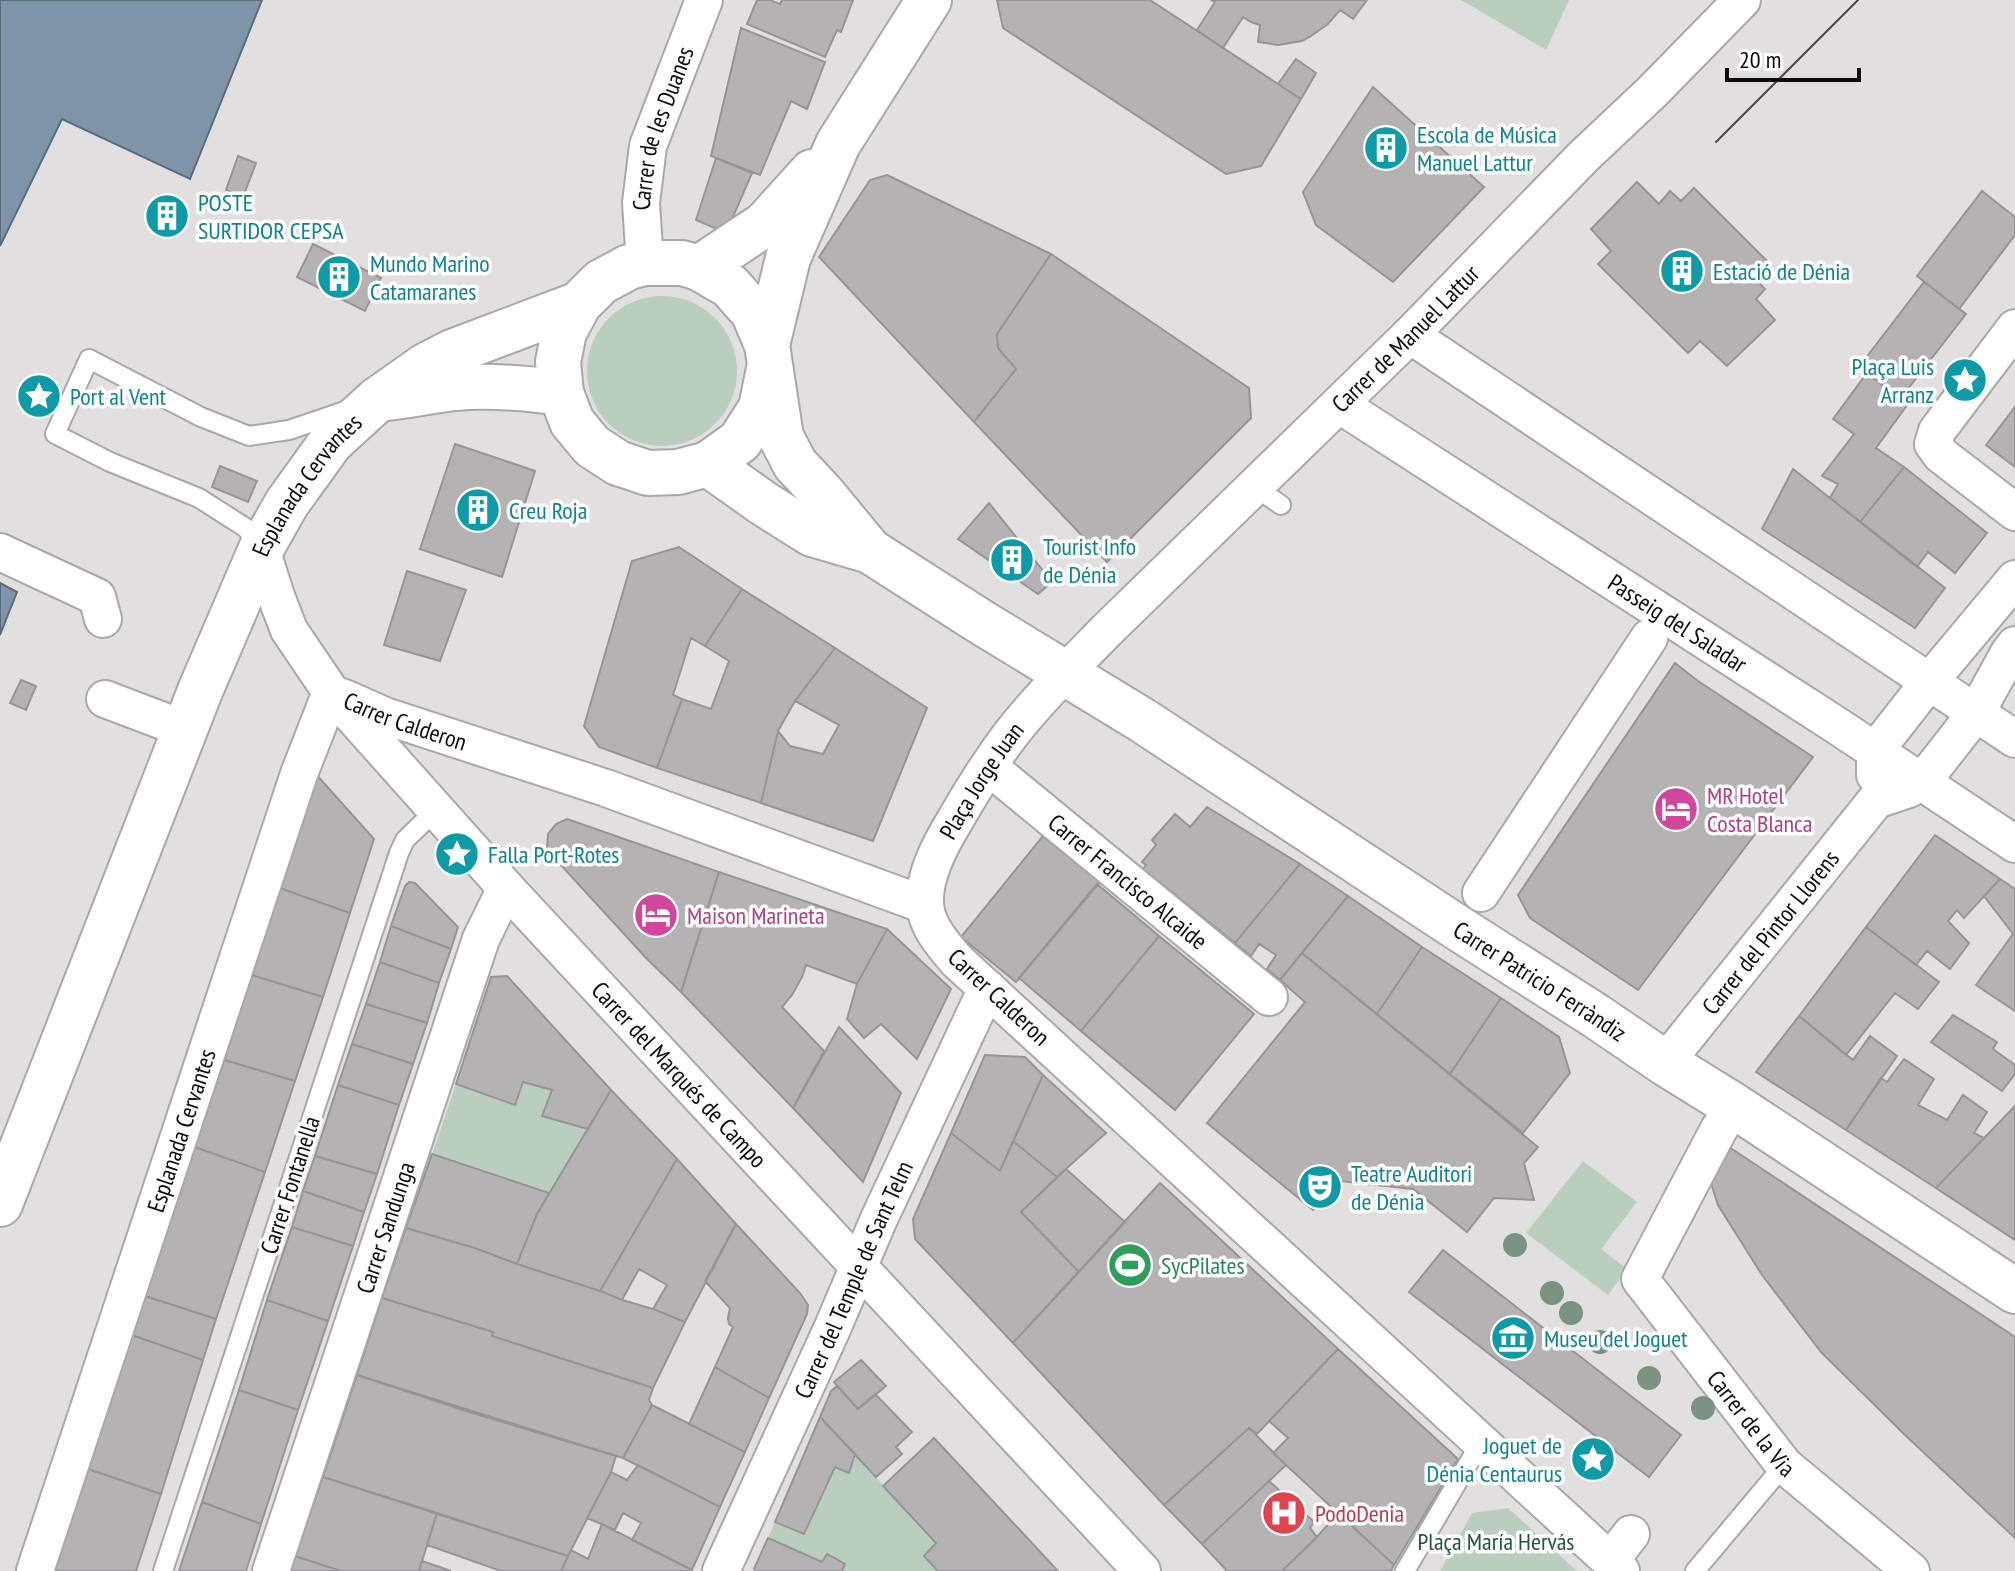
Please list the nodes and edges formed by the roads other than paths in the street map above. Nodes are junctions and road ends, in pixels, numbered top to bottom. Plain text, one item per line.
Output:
1 (704, 0) edge
2 (929, 0) edge
3 (1742, 0) edge
4 (838, 144) junction
5 (645, 263) junction
6 (699, 268) junction
7 (579, 304) junction
8 (2015, 328) edge
9 (1410, 335) junction
10 (768, 357) junction
11 (561, 393) junction
12 (377, 400) junction
13 (1340, 405) junction
14 (708, 464) junction
15 (2015, 512) edge
16 (261, 549) junction
17 (870, 551) junction
18 (0, 552) edge
19 (2015, 579) edge
20 (103, 619) dead end
21 (1649, 638) dead end
22 (2015, 645) edge
23 (1066, 672) junction
24 (1929, 682) junction
25 (331, 692) junction
26 (105, 699) dead end
27 (1976, 713) junction
28 (163, 721) dead end
29 (2015, 739) edge
30 (1875, 751) junction
31 (989, 767) junction
32 (1922, 782) junction
33 (1876, 800) junction
34 (436, 810) junction
35 (2015, 844) edge
36 (506, 888) junction
37 (1481, 893) dead end
38 (925, 905) junction
39 (987, 988) junction
40 (1269, 997) dead end
41 (1665, 1063) junction
42 (1726, 1119) dead end
43 (0, 1204) edge
44 (859, 1267) junction
45 (2015, 1291) edge
46 (1481, 1442) junction
47 (1784, 1465) junction
48 (1620, 1555) edge
49 (35, 1571) edge
50 (163, 1571) edge
51 (271, 1571) edge
52 (721, 1571) edge
53 (1142, 1571) edge
54 (1405, 1571) edge
55 (1695, 1571) edge
56 (1911, 1571) edge

1 - 5 street, Carrer de les Duanes
2 - 4 main road
3 - 9 street, Carrer de Manuel Lattur
4 - 6 main road
4 - 10 main road
5 - 6 main road
5 - 7 main road
6 - 10 main road
7 - 11 main road
7 - 12 main road, Esplanada Cervantes
8 - 15 street
9 - 13 street, Carrer de Manuel Lattur
9 - 24 street
10 - 14 main road
10 - 17 main road
11 - 12 main road, Esplanada Cervantes
11 - 14 main road
12 - 16 main road, Esplanada Cervantes
12 - 16 lane
13 - 23 street, Carrer de Manuel Lattur
13 - 30 street, Passeig del Saladar
14 - 17 main road
16 - 25 street, Carrer del Marqués de Campo
16 - 43 main road, Esplanada Cervantes
17 - 23 main road, Carrer Patricio Ferràndiz
18 - 20 street
19 - 24 street
21 - 37 street
22 - 27 street
23 - 31 street, Plaça Jorge Juan
23 - 41 main road, Carrer Patricio Ferràndiz
24 - 27 street
24 - 30 street
25 - 34 street, Carrer del Marqués de Campo
25 - 38 street, Carrer Calderon
25 - 49 street, Esplanada Cervantes
26 - 28 street
27 - 29 street
27 - 32 street
30 - 32 street, Passeig del Saladar
30 - 33 street
31 - 38 street, Plaça Jorge Juan
31 - 40 street, Carrer Francisco Alcaide
32 - 33 street
32 - 35 street, Passeig del Saladar
33 - 41 street, Carrer del Pintor Llorens
34 - 36 street, Carrer del Marqués de Campo
34 - 50 lane, Carrer Fontanella
36 - 44 street, Carrer del Marqués de Campo
36 - 51 street, Carrer Sandunga
38 - 39 street, Carrer Calderon
39 - 44 street, Carrer del Temple de Sant Telm
39 - 46 street, Carrer Calderon
41 - 45 main road, Carrer Patricio Ferràndiz
42 - 47 street, Carrer de la Via
44 - 52 street, Carrer del Temple de Sant Telm
44 - 53 street, Carrer del Marqués de Campo
46 - 48 street, Carrer Calderon
46 - 54 lane
47 - 55 lane
47 - 56 street, Carrer de la Via

